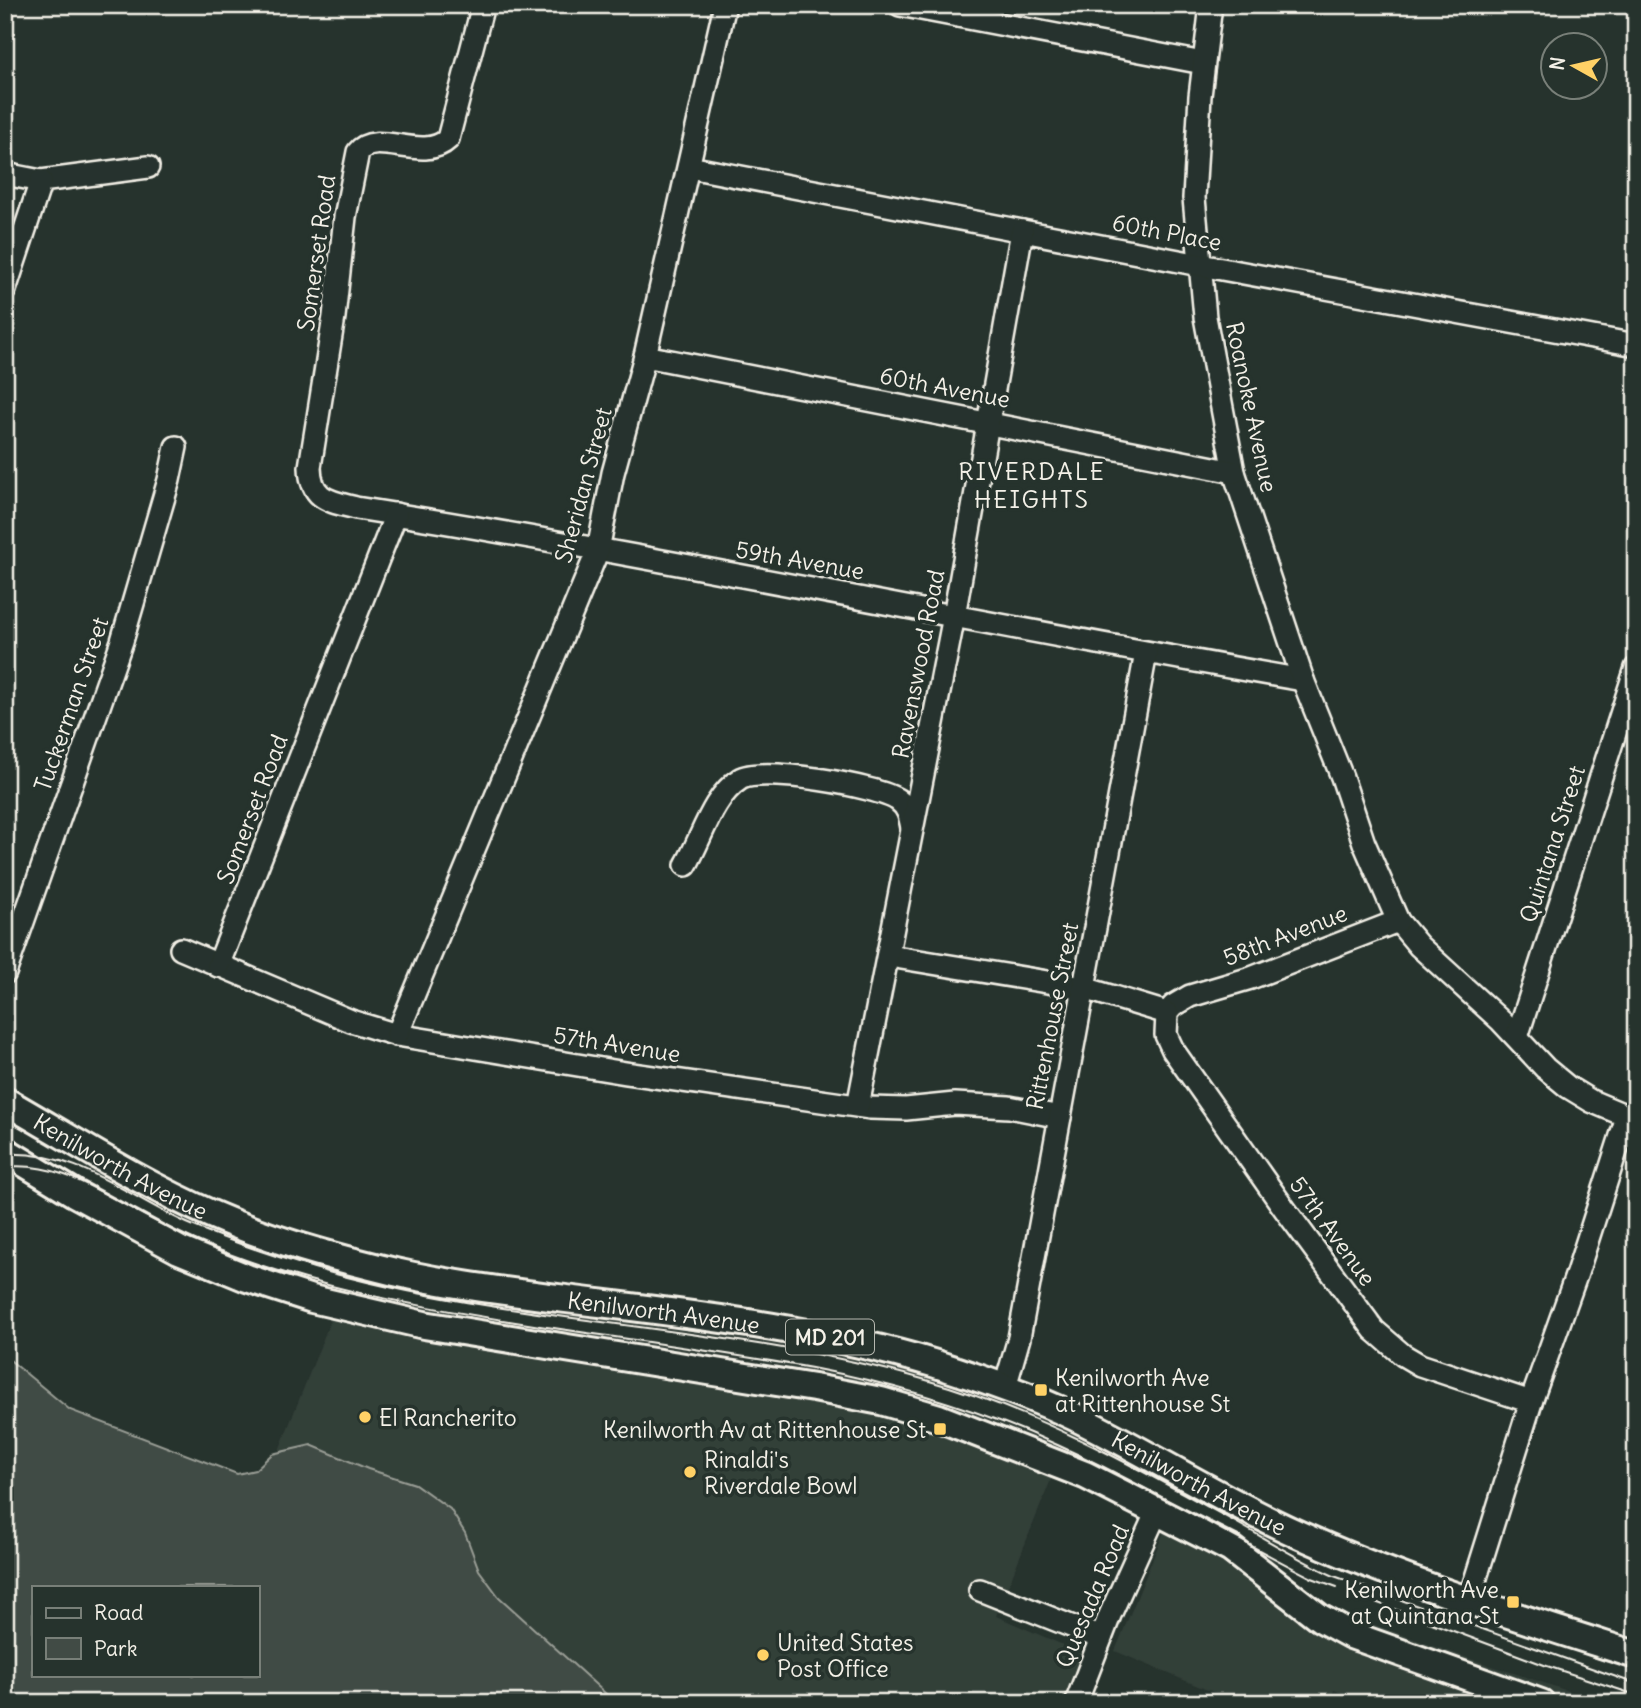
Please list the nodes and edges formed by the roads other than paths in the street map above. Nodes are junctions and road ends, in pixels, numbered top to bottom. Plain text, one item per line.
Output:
1 (483, 5) edge
2 (725, 5) edge
3 (900, 5) edge
4 (1211, 5) edge
5 (1203, 63) junction
6 (148, 167) dead end
7 (689, 167) junction
8 (5, 174) edge
9 (41, 181) junction
10 (1022, 231) junction
11 (1200, 265) junction
12 (5, 290) edge
13 (1636, 345) edge
14 (645, 356) junction
15 (989, 423) junction
16 (176, 447) dead end
17 (310, 467) joint
18 (1234, 472) junction
19 (396, 514) junction
20 (598, 550) junction
21 (954, 616) junction
22 (1146, 653) junction
23 (1636, 668) edge
24 (1303, 680) junction
25 (913, 830) junction
26 (686, 865) dead end
27 (1398, 921) junction
28 (181, 949) dead end
29 (889, 956) junction
30 (218, 966) junction
31 (5, 973) edge
32 (1084, 988) junction
33 (1167, 1013) junction
34 (397, 1035) junction
35 (1517, 1037) junction
36 (5, 1101) edge
37 (858, 1106) junction
38 (1060, 1117) junction
39 (1631, 1118) edge
40 (5, 1151) edge
41 (1005, 1387) junction
42 (1531, 1402) junction
43 (1157, 1511) junction
44 (980, 1590) dead end
45 (1469, 1600) junction
46 (1101, 1637) junction
47 (1636, 1655) edge
48 (1076, 1703) edge
49 (1541, 1703) edge

1 - 17 street, Somerset Road
2 - 7 street, Sheridan Street
3 - 5 street
4 - 5 street, Roanoke Avenue
5 - 11 street, Roanoke Avenue
6 - 9 street
7 - 10 street, 60th Place
7 - 14 street, Sheridan Street
8 - 9 street
9 - 12 street
10 - 11 street, 60th Place
10 - 15 street, Ravenswood Road
11 - 13 street, 60th Place
11 - 18 street, Roanoke Avenue
14 - 15 street, 60th Avenue
14 - 20 street, Sheridan Street
15 - 18 street, 60th Avenue
15 - 21 street, Ravenswood Road
16 - 31 street, Tuckerman Street
17 - 19 street, 59th Avenue
18 - 24 street, Roanoke Avenue
19 - 20 street, 59th Avenue
19 - 30 street, Somerset Road
20 - 21 street, 59th Avenue
20 - 34 street, Sheridan Street
21 - 22 street, 59th Avenue
21 - 25 street, Ravenswood Road
22 - 24 street, 59th Avenue
22 - 32 street, Rittenhouse Street
23 - 35 street, Quintana Street
24 - 27 street, Roanoke Avenue
25 - 26 street
25 - 29 street, Ravenswood Road
27 - 33 street, 58th Avenue
27 - 35 street
28 - 30 street, 57th Avenue
29 - 32 street
29 - 37 street, Ravenswood Road
30 - 34 street, 57th Avenue
32 - 33 street
32 - 38 street, Rittenhouse Street
33 - 42 street, 57th Avenue
34 - 37 street, 57th Avenue
35 - 39 street
36 - 41 main road, Kenilworth Avenue / MD 201
37 - 38 street, 57th Avenue
38 - 41 street, Rittenhouse Street
39 - 42 street
40 - 43 main road, Kenilworth Avenue / MD 201
41 - 45 main road, Kenilworth Avenue / MD 201
42 - 45 street
43 - 46 street, Quesada Road
43 - 49 main road, Kenilworth Avenue / MD 201
44 - 46 street
45 - 47 main road, Kenilworth Avenue / MD 201
46 - 48 street, Quesada Road

